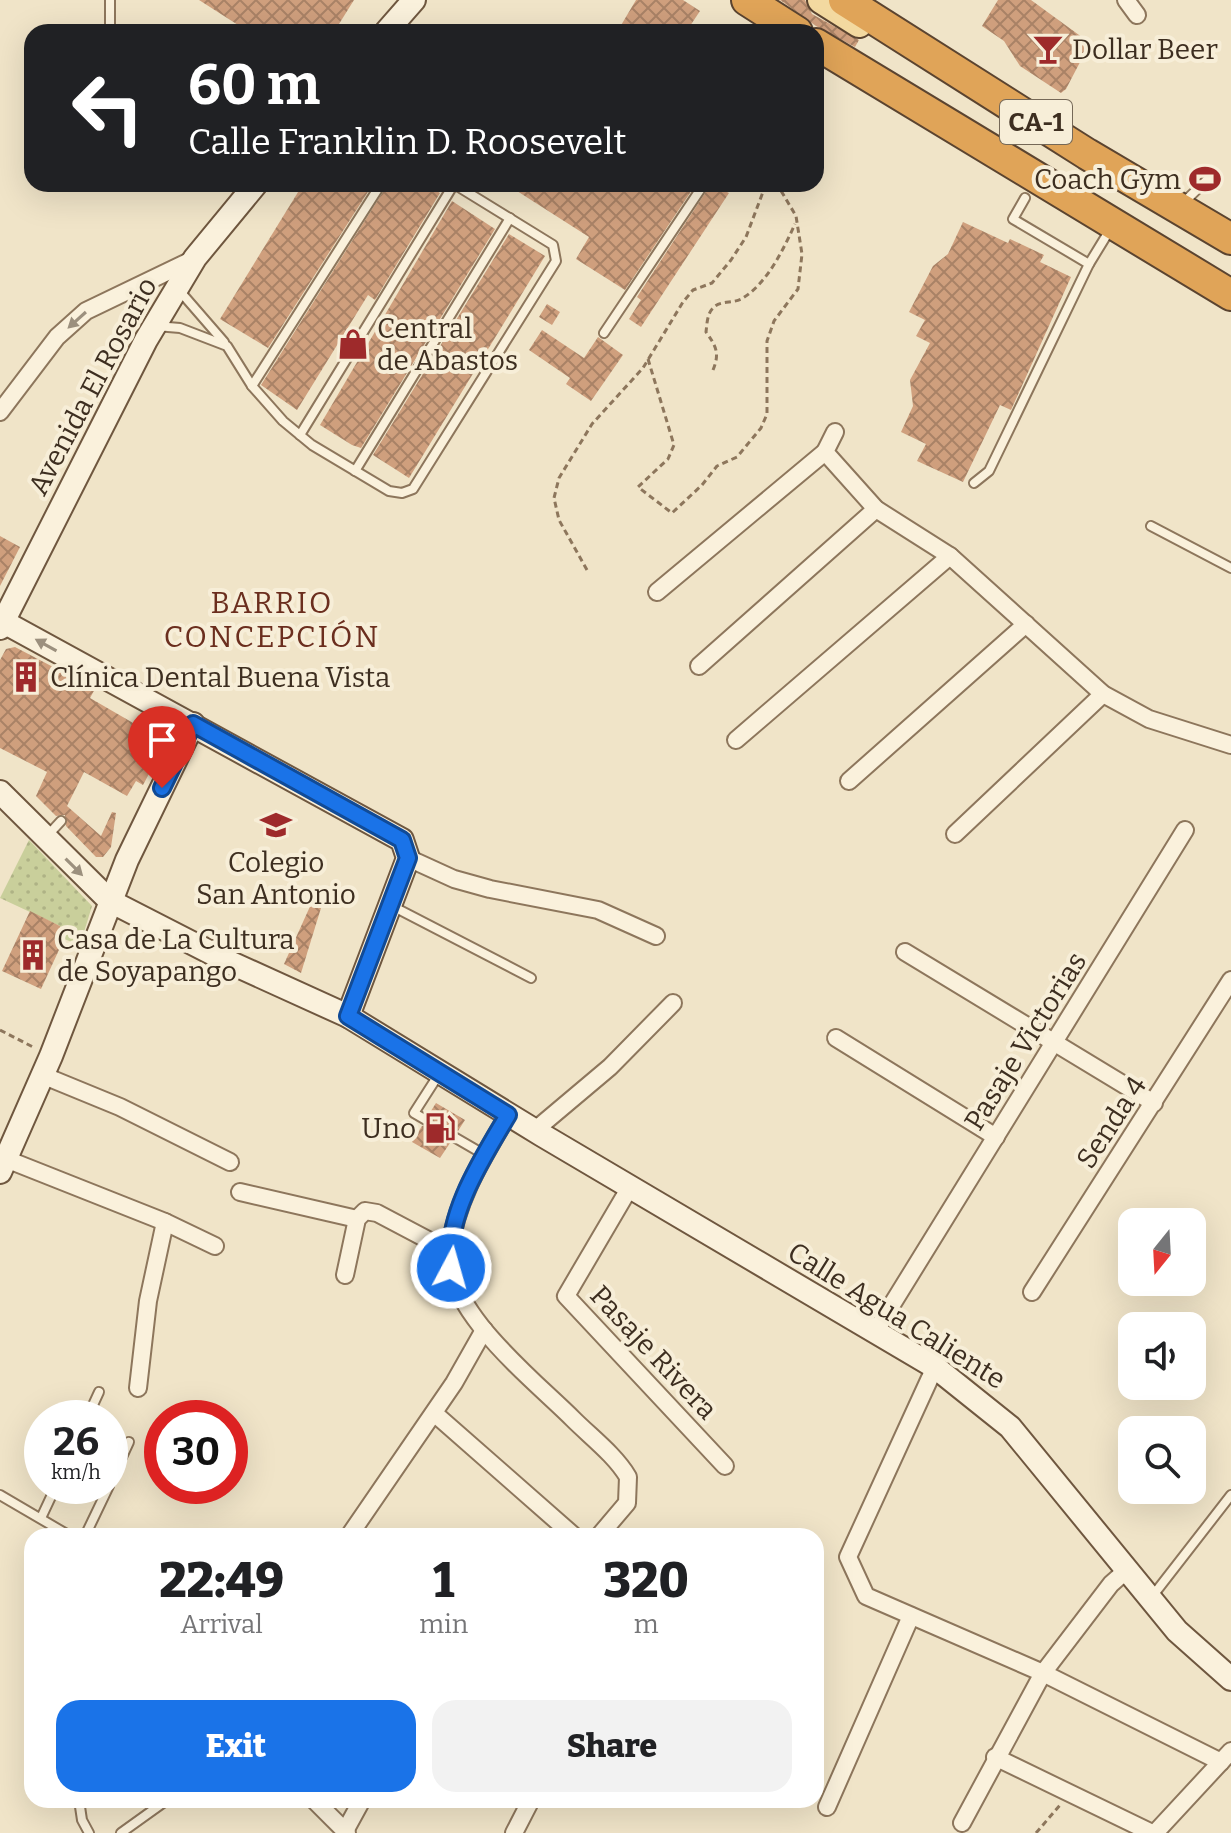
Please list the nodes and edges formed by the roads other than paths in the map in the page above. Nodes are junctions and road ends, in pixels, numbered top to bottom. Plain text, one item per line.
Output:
1 (110, 0) edge
2 (414, 0) edge
3 (747, 0) edge
4 (768, 0) edge
5 (821, 0) edge
6 (844, 0) edge
7 (1126, 0) edge
8 (1137, 15) dead end
9 (110, 24) edge
10 (393, 24) edge
11 (784, 24) edge
12 (807, 24) edge
13 (824, 35) edge
14 (824, 49) edge
15 (1210, 177) dead end
16 (249, 192) edge
17 (376, 192) edge
18 (449, 192) edge
19 (467, 192) edge
20 (699, 192) edge
21 (1025, 198) dead end
22 (1179, 208) junction
23 (510, 218) junction
24 (1113, 224) junction
25 (1231, 239) edge
26 (1231, 251) edge
27 (195, 258) junction
28 (1089, 264) junction
29 (1231, 287) edge
30 (178, 289) junction
31 (1231, 295) edge
32 (156, 326) junction
33 (604, 333) dead end
34 (227, 346) junction
35 (252, 386) junction
36 (0, 412) edge
37 (835, 432) dead end
38 (300, 435) junction
39 (825, 452) junction
40 (355, 471) junction
41 (974, 483) dead end
42 (876, 509) junction
43 (1151, 526) dead end
44 (950, 556) junction
45 (1231, 568) edge
46 (657, 592) dead end
47 (1, 623) edge
48 (1026, 624) junction
49 (699, 666) dead end
50 (1103, 694) junction
51 (193, 724) junction
52 (736, 740) dead end
53 (1231, 745) edge
54 (849, 781) dead end
55 (0, 792) edge
56 (61, 821) dead end
57 (1185, 830) dead end
58 (955, 834) dead end
59 (46, 838) junction
60 (408, 858) junction
61 (110, 901) junction
62 (389, 904) junction
63 (656, 936) dead end
64 (905, 952) dead end
65 (531, 978) dead end
66 (1231, 980) edge
67 (673, 1003) dead end
68 (348, 1016) junction
69 (836, 1038) dead end
70 (1054, 1043) junction
71 (46, 1065) junction
72 (440, 1072) junction
73 (1154, 1103) junction
74 (508, 1115) junction
75 (426, 1120) dead end
76 (538, 1133) junction
77 (454, 1137) dead end
78 (996, 1137) junction
79 (485, 1155) junction
80 (230, 1162) dead end
81 (3, 1165) edge
82 (630, 1187) junction
83 (240, 1192) dead end
84 (357, 1219) junction
85 (165, 1222) junction
86 (215, 1246) dead end
87 (449, 1251) junction
88 (345, 1275) dead end
89 (1032, 1292) dead end
90 (484, 1330) junction
91 (875, 1332) junction
92 (935, 1367) junction
93 (138, 1388) dead end
94 (99, 1392) dead end
95 (95, 1400) edge
96 (434, 1413) junction
97 (725, 1466) dead end
98 (0, 1495) edge
99 (1231, 1495) edge
100 (48, 1504) edge
101 (100, 1504) edge
102 (41, 1518) junction
103 (57, 1528) edge
104 (89, 1528) edge
105 (355, 1528) edge
106 (565, 1528) edge
107 (606, 1528) edge
108 (1128, 1569) junction
109 (1151, 1598) junction
110 (911, 1616) junction
111 (1043, 1673) junction
112 (1231, 1679) edge
113 (1226, 1756) edge
114 (995, 1757) junction
115 (827, 1807) dead end
116 (80, 1808) edge
117 (156, 1808) edge
118 (322, 1808) edge
119 (358, 1808) edge
120 (527, 1808) edge
121 (962, 1823) dead end
122 (346, 1832) edge
123 (89, 1833) edge
124 (121, 1833) edge
125 (514, 1833) edge
126 (1154, 1833) edge

1 - 9 lane
2 - 10 main road
3 - 11 highway
4 - 12 main road
5 - 26 main road
6 - 22 highway, CA-1
7 - 8 street
13 - 29 main road
14 - 24 highway, CA-1
15 - 22 lane
16 - 27 main road, Avenida El Rosario
17 - 35 lane
18 - 38 lane
19 - 23 lane
20 - 33 lane
21 - 28 lane
22 - 25 highway, CA-1
23 - 40 lane
23 - 40 lane
24 - 28 lane
24 - 31 highway, CA-1
27 - 30 main road, Avenida El Rosario
27 -> 36 street
28 - 41 lane
30 - 32 main road, Avenida El Rosario
30 - 34 lane
32 - 34 lane
32 - 47 main road, Avenida El Rosario
34 - 35 lane
35 - 38 lane
37 - 39 street
38 - 40 lane
39 - 42 street
39 - 46 street
42 - 44 street
42 - 49 street
43 - 45 lane
44 - 48 street
44 - 52 street
51 -> 47 main road
48 - 50 street
48 - 54 street
50 - 53 street
50 - 58 street
51 - 60 main road
51 - 61 main road
55 - 59 main road, Calle Agua Caliente
56 - 59 lane
57 - 70 street, Pasaje Victorias
59 -> 61 main road, Calle Agua Caliente
60 - 62 main road
60 - 63 street
61 - 68 main road, Calle Agua Caliente
61 - 71 main road
62 - 65 lane
62 - 68 main road
64 - 70 street
66 - 73 street, Senda 4
67 - 76 street
68 - 72 main road, Calle Agua Caliente
69 - 78 street
70 - 73 street
70 - 78 street, Pasaje Victorias
71 - 80 street
71 - 81 main road
72 - 74 main road, Calle Agua Caliente
72 - 75 lane
73 - 89 street, Senda 4
74 - 76 main road, Calle Agua Caliente
74 - 79 street
76 - 82 main road, Calle Agua Caliente
77 - 79 lane
78 - 91 street, Pasaje Victorias
79 - 87 street
81 - 85 street
82 - 91 main road, Calle Agua Caliente
82 - 97 street, Pasaje Rivera
83 - 84 street
84 - 87 street
84 - 88 street
85 - 86 street
85 - 93 street
87 - 90 street
90 - 96 street
90 - 107 street
91 - 92 main road, Calle Agua Caliente
92 - 108 main road, Calle Agua Caliente
92 - 110 street
94 - 95 lane
96 - 105 street
96 - 106 street
98 - 102 lane
99 - 109 lane
100 - 102 lane
101 - 104 lane
102 - 103 lane
108 - 109 main road, Calle Agua Caliente
108 - 111 street
109 - 112 main road, Calle Agua Caliente
110 - 111 street
110 - 115 street
111 - 113 street
111 - 114 street
113 - 126 street
114 - 121 street
114 - 126 street
116 - 123 lane
117 - 124 lane
118 - 122 street
119 - 122 street
120 - 125 street

